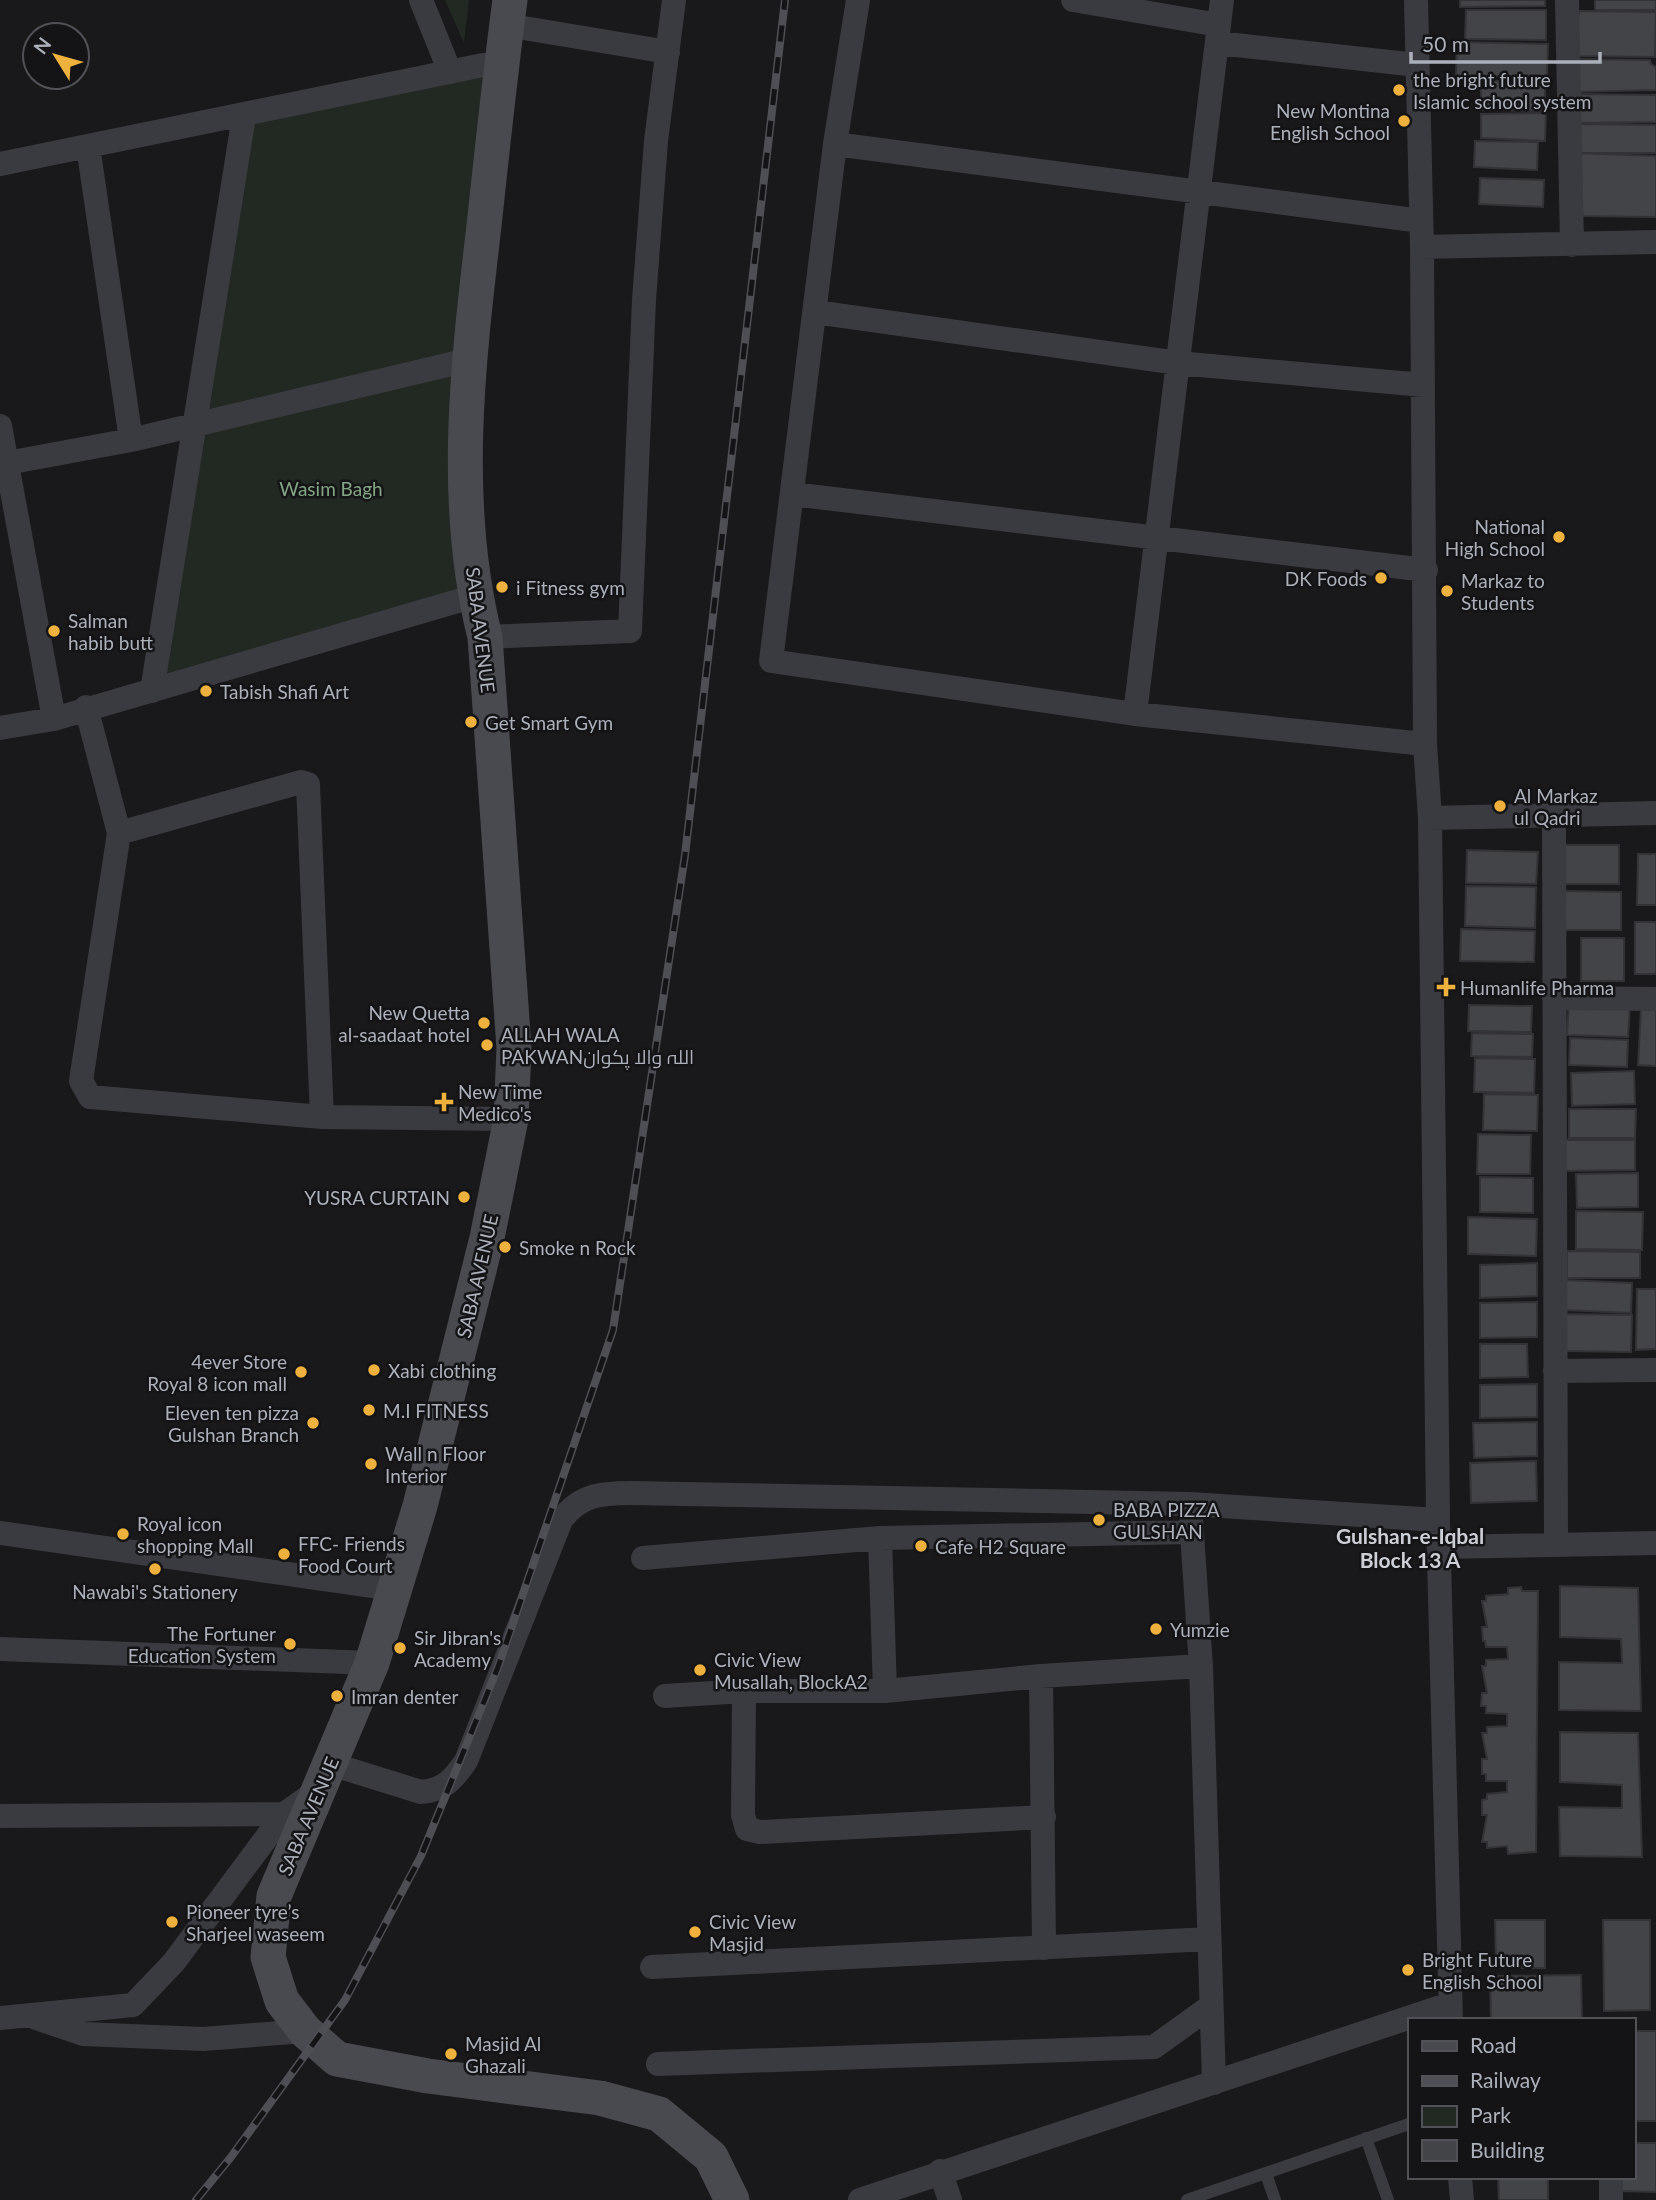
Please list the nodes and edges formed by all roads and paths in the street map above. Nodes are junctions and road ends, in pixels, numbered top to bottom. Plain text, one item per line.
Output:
1 (421, 0) edge
2 (674, 0) edge
3 (858, 0) edge
4 (1073, 0) edge
5 (1222, 0) edge
6 (1416, 0) edge
7 (1567, 0) edge
8 (508, 12) edge
9 (1218, 34) junction
10 (668, 52) junction
11 (1417, 65) junction
12 (502, 67) junction
13 (450, 72) junction
14 (244, 116) junction
15 (835, 144) junction
16 (88, 146) junction
17 (0, 164) edge
18 (1199, 192) junction
19 (1421, 221) junction
20 (1656, 242) edge
21 (1573, 245) junction
22 (1422, 247) junction
23 (814, 312) junction
24 (468, 360) junction
25 (1178, 363) junction
26 (1423, 385) junction
27 (195, 425) junction
28 (0, 426) edge
29 (131, 440) junction
30 (7, 463) junction
31 (792, 494) junction
32 (10, 535) edge
33 (1156, 539) junction
34 (1426, 570) junction
35 (475, 596) junction
36 (485, 637) junction
37 (152, 691) junction
38 (86, 707) junction
39 (1135, 714) junction
40 (54, 719) junction
41 (0, 728) edge
42 (1425, 744) junction
43 (1656, 813) edge
44 (1554, 815) junction
45 (1430, 818) junction
46 (120, 833) junction
47 (1554, 998) junction
48 (1656, 999) edge
49 (322, 1117) junction
50 (511, 1119) junction
51 (1656, 1370) edge
52 (1555, 1371) junction
53 (1190, 1504) junction
54 (1437, 1520) junction
55 (1192, 1532) junction
56 (0, 1533) edge
57 (880, 1538) junction
58 (1656, 1543) edge
59 (1556, 1544) junction
60 (1439, 1547) junction
61 (643, 1558) dead end
62 (394, 1590) junction
63 (0, 1648) edge
64 (372, 1663) junction
65 (1201, 1667) junction
66 (1041, 1676) junction
67 (744, 1691) junction
68 (885, 1691) junction
69 (664, 1696) dead end
70 (326, 1776) junction
71 (284, 1814) junction
72 (0, 1816) edge
73 (1044, 1817) junction
74 (1209, 1939) junction
75 (1044, 1948) junction
76 (652, 1967) dead end
77 (1211, 2007) junction
78 (1450, 2012) edge
79 (28, 2015) junction
80 (0, 2018) edge
81 (1430, 2018) edge
82 (1408, 2025) edge
83 (305, 2031) junction
84 (658, 2064) dead end
85 (1214, 2083) junction
86 (1408, 2123) edge
87 (1366, 2138) junction
88 (940, 2171) junction
89 (1266, 2174) junction
90 (1460, 2179) edge
91 (1611, 2179) edge
92 (732, 2200) edge
93 (860, 2200) edge
94 (950, 2200) edge
95 (1187, 2200) edge
96 (1275, 2200) edge
97 (1388, 2200) edge
98 (1462, 2200) edge
99 (1611, 2200) edge

1 - 13 street
2 - 10 street
3 - 15 street
4 - 9 street
5 - 9 street
6 - 11 street
7 - 21 street
8 - 10 street
8 - 12 main road, SABA AVENUE
9 - 11 street
9 - 18 street
10 - 36 street
11 - 19 street
12 - 13 street
12 - 24 main road, SABA AVENUE
13 - 14 street
14 - 16 street
14 - 27 street
15 - 18 street
15 - 23 street
16 - 17 street
16 - 29 street
18 - 19 street
18 - 25 street
19 - 22 street
20 - 21 street
21 - 22 street
22 - 26 street
23 - 25 street
23 - 31 street
24 - 27 street
24 - 35 main road, SABA AVENUE
25 - 26 street
25 - 33 street
26 - 34 street
27 - 29 street
27 - 37 street
28 - 30 street
29 - 30 street
30 - 32 street
31 - 33 street
31 - 39 street
32 - 40 street
33 - 34 street
33 - 39 street
34 - 42 street
35 - 36 main road, SABA AVENUE
35 - 37 street
36 - 50 main road, SABA AVENUE
37 - 38 street
38 - 40 street
38 - 46 street
39 - 42 street
40 - 41 street
42 - 45 street
43 - 44 street
44 - 45 street
44 - 47 street
45 - 54 street
46 - 49 street
46 - 49 street
47 - 48 street
47 - 52 street
49 - 50 street
50 - 62 main road, SABA AVENUE
51 - 52 street
52 - 59 street
53 - 54 street
53 - 55 street
53 - 70 street
54 - 60 street
55 - 57 street
55 - 65 street
56 - 62 street
57 - 61 street
57 - 68 street
58 - 59 street
59 - 60 street
60 - 78 street
62 - 64 main road, SABA AVENUE
63 - 64 street
64 - 70 main road, SABA AVENUE
65 - 66 street
65 - 74 street
66 - 68 street
66 - 73 street
67 - 68 street
67 - 69 street
67 - 73 street
70 - 71 street
70 - 83 main road, SABA AVENUE
71 - 72 street
71 - 79 street
73 - 75 street
74 - 75 street
74 - 77 street
75 - 76 street
77 - 84 street
77 - 85 street
78 - 81 street
79 - 80 street
79 - 83 street
82 - 85 street
83 - 92 main road, SABA AVENUE
85 - 88 street
86 - 87 lane
87 - 89 lane
87 - 97 lane
88 - 93 street
88 - 94 street
89 - 95 lane
89 - 96 lane
90 - 98 street
91 - 99 street

